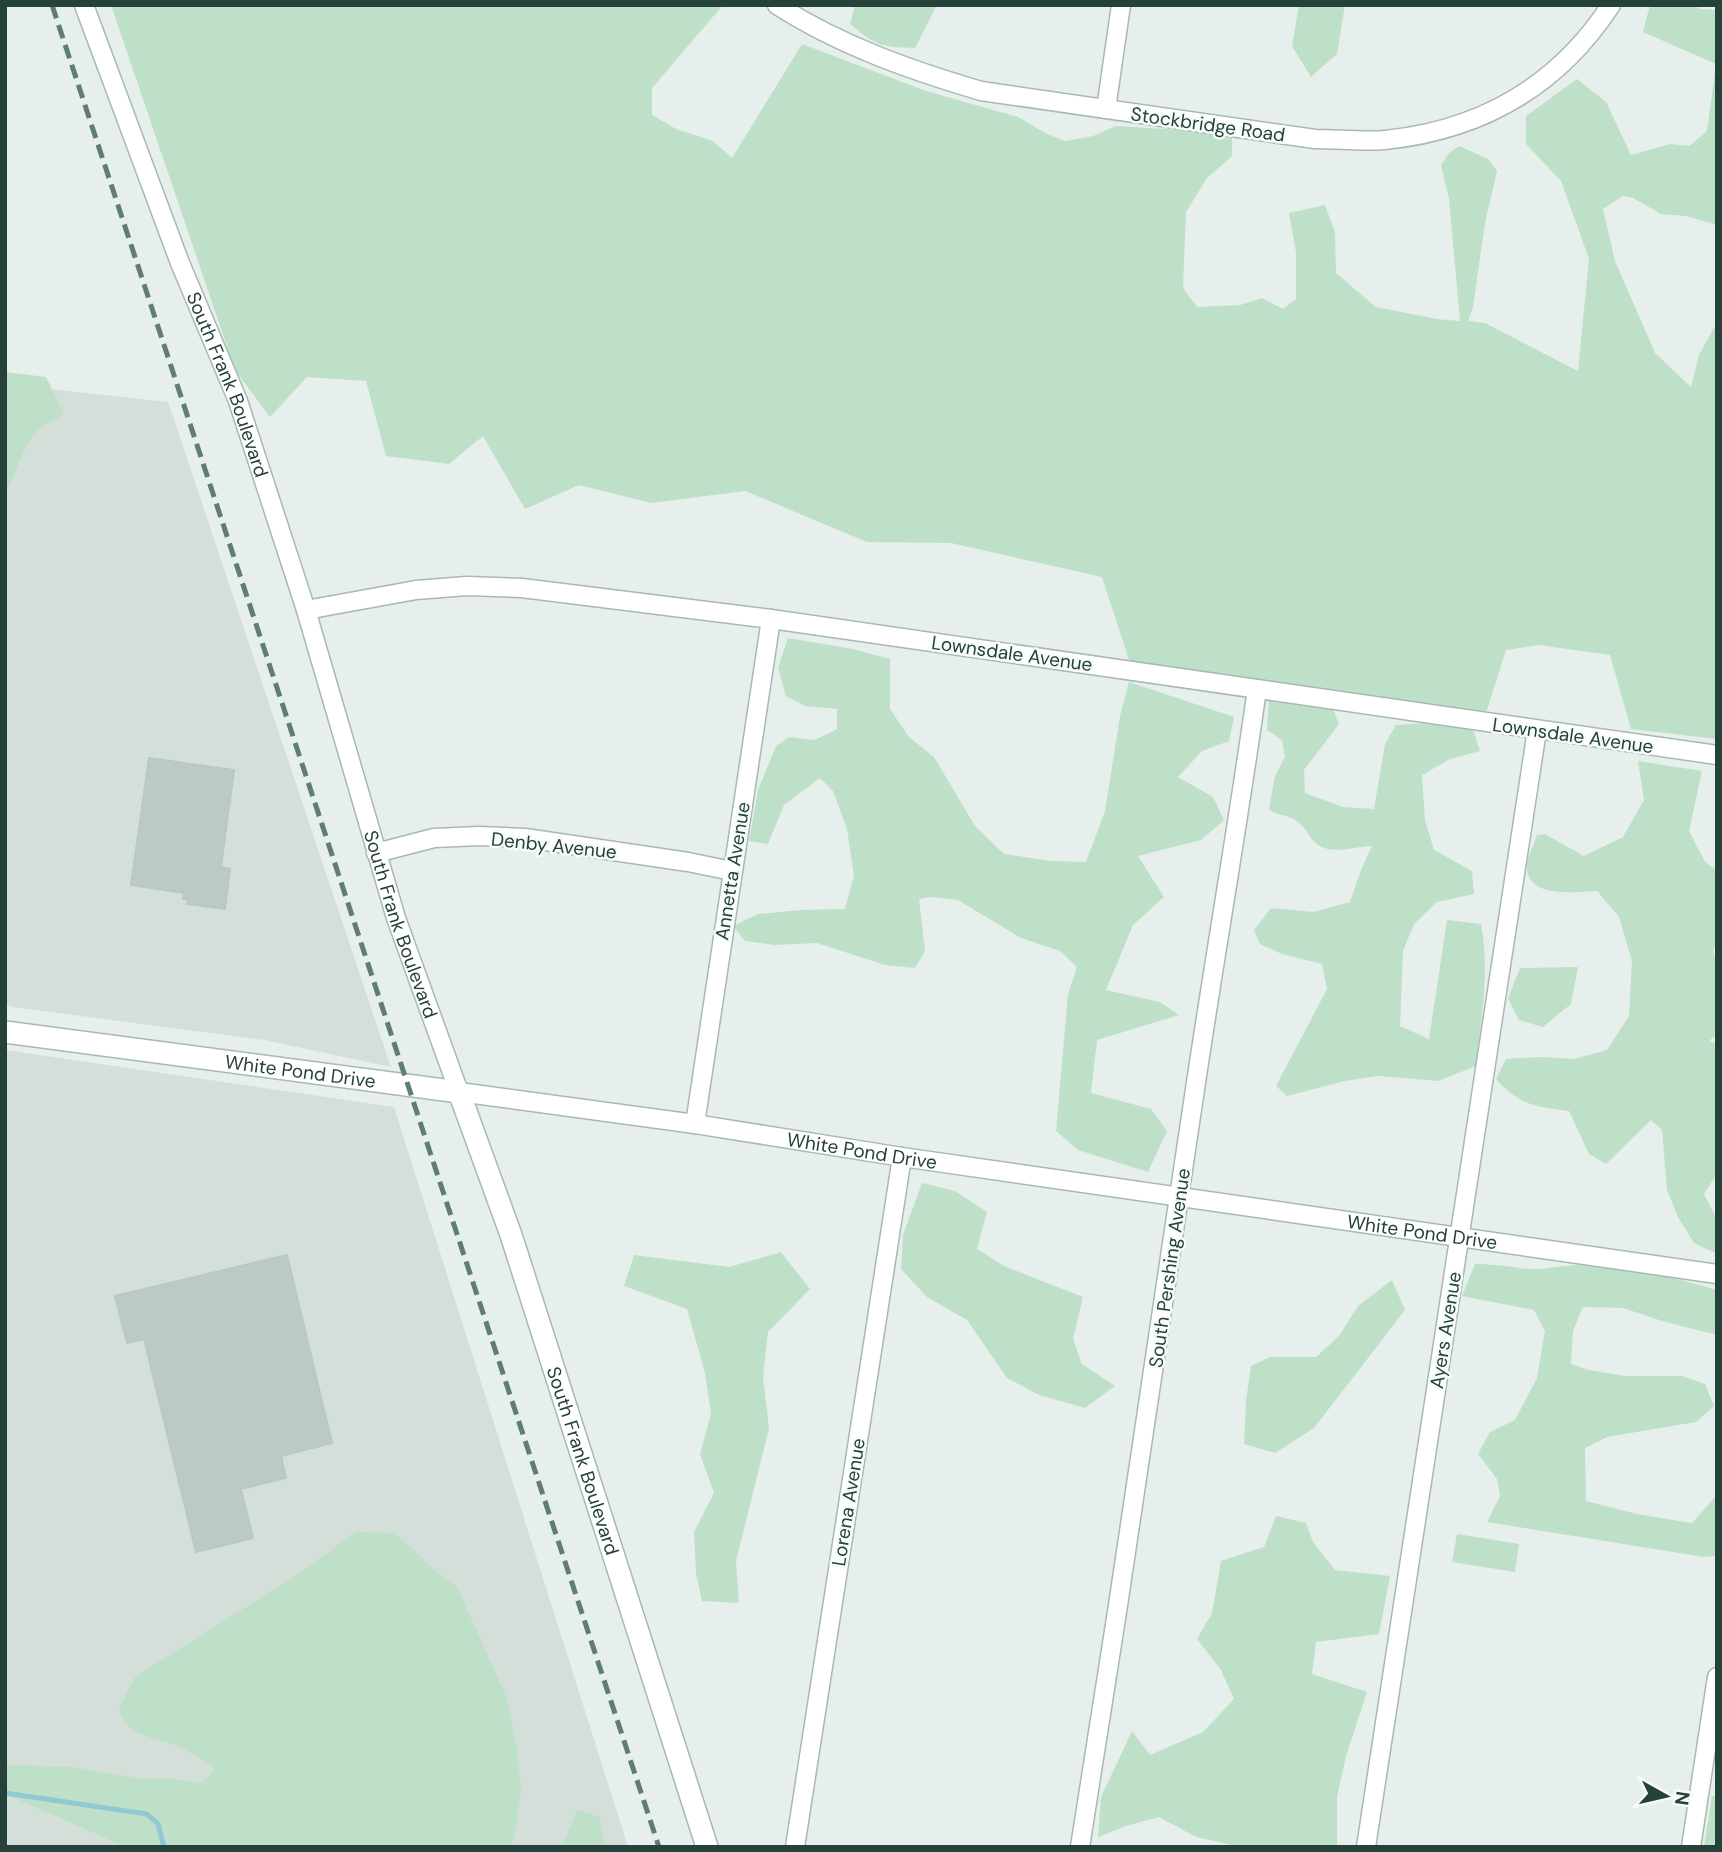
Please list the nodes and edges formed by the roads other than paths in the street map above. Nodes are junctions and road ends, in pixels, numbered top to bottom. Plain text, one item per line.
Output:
1 (84, 5) edge
2 (777, 5) edge
3 (1121, 5) edge
4 (1611, 5) edge
5 (1106, 109) junction
6 (306, 610) junction
7 (771, 619) junction
8 (1257, 689) junction
9 (1537, 730) junction
10 (1717, 755) edge
11 (376, 853) junction
12 (732, 871) junction
13 (5, 1032) edge
14 (459, 1092) junction
15 (695, 1124) junction
16 (902, 1157) junction
17 (1181, 1196) junction
18 (1460, 1237) junction
19 (1717, 1274) edge
20 (1717, 1677) edge
21 (707, 1847) edge
22 (795, 1847) edge
23 (1080, 1847) edge
24 (1366, 1847) edge
25 (1691, 1847) edge

1 - 6 street, South Frank Boulevard
2 - 5 street, Stockbridge Road
3 - 5 street
4 - 5 street, Stockbridge Road
6 - 7 street, Lownsdale Avenue
6 - 11 street, South Frank Boulevard
7 - 8 street, Lownsdale Avenue
7 - 12 street, Annetta Avenue
8 - 9 street, Lownsdale Avenue
8 - 17 street, South Pershing Avenue
9 - 10 street, Lownsdale Avenue
9 - 18 street, Ayers Avenue
11 - 12 street, Denby Avenue
11 - 14 street, South Frank Boulevard
12 - 15 street, Annetta Avenue
13 - 14 street, White Pond Drive
14 - 15 street, White Pond Drive
14 - 21 street, South Frank Boulevard
15 - 16 street, White Pond Drive
16 - 17 street, White Pond Drive
16 - 22 street, Lorena Avenue
17 - 18 street, White Pond Drive
17 - 23 street, South Pershing Avenue
18 - 19 street, White Pond Drive
18 - 24 street, Ayers Avenue
20 - 25 street

